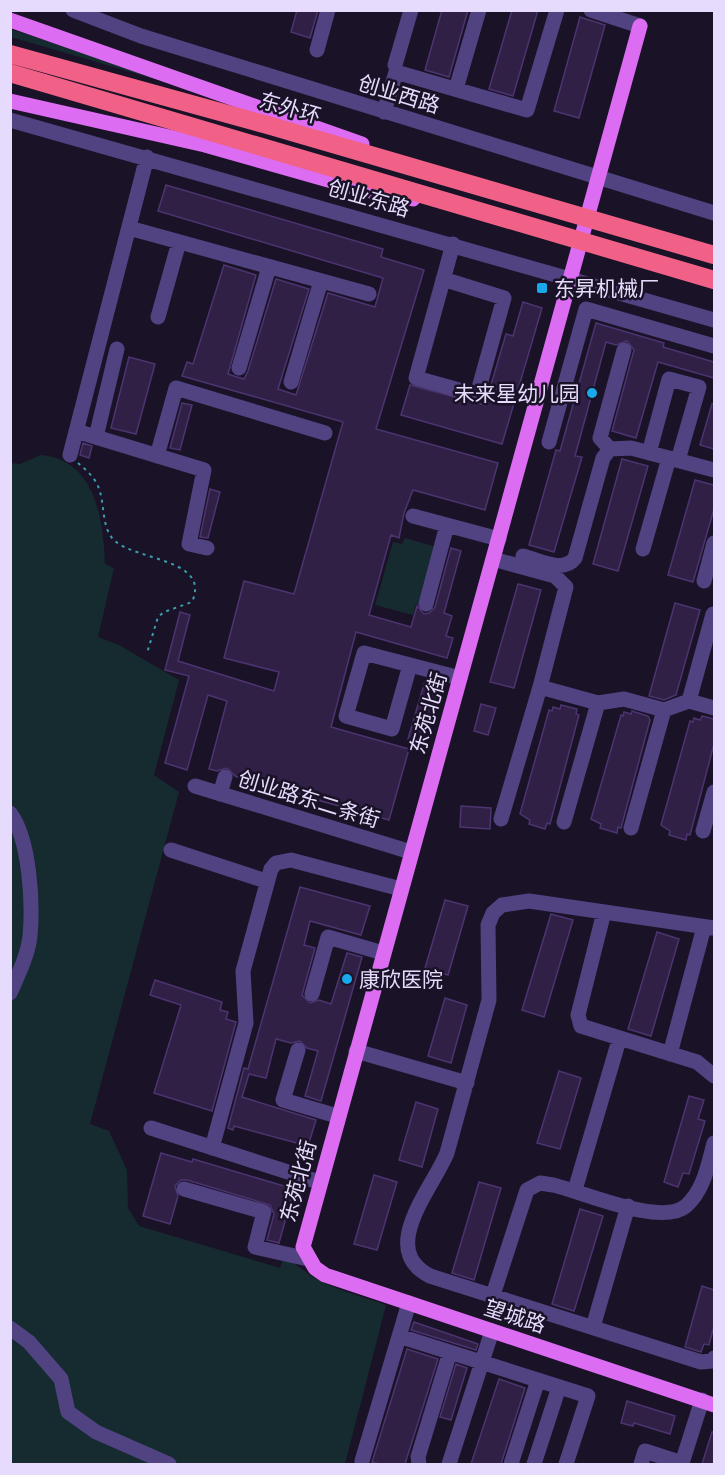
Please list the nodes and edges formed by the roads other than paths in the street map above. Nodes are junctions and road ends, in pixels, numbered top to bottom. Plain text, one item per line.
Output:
1 (73, 10) edge
2 (328, 10) edge
3 (411, 10) edge
4 (479, 10) edge
5 (557, 10) edge
6 (591, 10) edge
7 (619, 15) edge
8 (10, 20) edge
9 (640, 26) joint
10 (317, 50) dead end
11 (10, 54) edge
12 (395, 65) dead end
13 (10, 72) edge
14 (456, 89) junction
15 (10, 101) edge
16 (384, 112) junction
17 (10, 120) edge
18 (147, 157) junction
19 (598, 178) junction
20 (481, 186) junction
21 (475, 210) junction
22 (714, 213) edge
23 (129, 228) junction
24 (179, 242) junction
25 (453, 244) junction
26 (714, 255) edge
27 (269, 267) junction
28 (571, 278) junction
29 (443, 279) junction
30 (714, 280) edge
31 (321, 281) junction
32 (369, 294) dead end
33 (565, 303) junction
34 (586, 309) junction
35 (158, 317) dead end
36 (714, 320) edge
37 (714, 346) edge
38 (117, 349) dead end
39 (624, 350) dead end
40 (239, 368) dead end
41 (291, 382) dead end
42 (76, 431) junction
43 (325, 433) dead end
44 (96, 437) junction
45 (549, 442) dead end
46 (610, 450) junction
47 (649, 453) junction
48 (70, 455) road end
49 (157, 456) junction
50 (674, 459) junction
51 (714, 470) edge
52 (412, 516) dead end
53 (447, 525) junction
54 (714, 543) edge
55 (207, 548) dead end
56 (496, 549) junction
57 (643, 549) dead end
58 (575, 558) junction
59 (704, 580) dead end
60 (566, 587) junction
61 (426, 604) dead end
62 (713, 614) edge
63 (410, 665) junction
64 (460, 678) junction
65 (540, 687) junction
66 (689, 701) junction
67 (598, 703) junction
68 (714, 708) edge
69 (664, 710) junction
70 (225, 777) dead end
71 (195, 786) dead end
72 (714, 792) edge
73 (220, 794) junction
74 (10, 813) edge
75 (501, 819) dead end
76 (564, 822) dead end
77 (631, 828) dead end
78 (703, 831) dead end
79 (171, 850) dead end
80 (411, 852) junction
81 (266, 881) junction
82 (401, 889) junction
83 (604, 912) junction
84 (709, 928) edge
85 (383, 953) junction
86 (10, 993) edge
87 (312, 994) dead end
88 (619, 1040) junction
89 (298, 1050) dead end
90 (356, 1051) junction
91 (670, 1054) junction
92 (714, 1076) edge
93 (467, 1083) junction
94 (337, 1116) junction
95 (151, 1128) dead end
96 (714, 1143) edge
97 (212, 1148) junction
98 (319, 1182) junction
99 (184, 1189) dead end
100 (575, 1190) junction
101 (628, 1206) junction
102 (308, 1259) junction
103 (493, 1295) junction
104 (409, 1303) junction
105 (593, 1327) junction
106 (10, 1328) edge
107 (492, 1331) junction
108 (399, 1336) junction
109 (450, 1352) junction
110 (714, 1358) edge
111 (482, 1362) junction
112 (538, 1380) junction
113 (559, 1387) junction
114 (708, 1403) edge
115 (362, 1461) dead end
116 (169, 1464) edge
117 (419, 1464) edge
118 (449, 1464) edge
119 (511, 1464) edge
120 (534, 1464) edge
121 (566, 1464) edge
122 (641, 1464) edge

1 - 16 street, 创业西路
2 - 10 street
3 - 12 street
4 - 14 street
5 - 14 street
6 - 7 street
7 - 9 street
8 - 20 main road
9 - 19 main road, 东苑北街
11 - 20 highway, 东外环
13 - 21 highway, 东外环
14 - 16 street
15 - 21 main road
16 - 19 street, 创业西路
17 - 18 street, 创业东路
18 - 23 street
18 - 25 street, 创业东路
19 - 22 street, 创业西路
19 - 28 main road, 东苑北街
20 - 26 highway, 东外环
21 - 30 highway, 东外环
23 - 24 street
23 - 42 street
24 - 27 street
24 - 35 street
25 - 28 street, 创业东路
25 - 29 street
27 - 31 street
27 - 40 street
28 - 33 main road, 东苑北街
28 - 36 street, 创业东路
29 - 29 street
31 - 32 street
31 - 41 street
33 - 34 street
33 - 56 main road, 东苑北街
34 - 37 street
34 - 45 street
38 - 44 street
39 - 46 street
42 - 44 street
42 - 48 street
43 - 49 street
44 - 49 street
46 - 47 street
46 - 58 street
47 - 50 street
47 - 50 street
49 - 55 street
50 - 51 street
50 - 57 street
52 - 53 street
53 - 56 street
53 - 61 street
54 - 59 street
56 - 58 street
56 - 60 street
56 - 64 main road, 东苑北街
58 - 60 street
60 - 65 street
62 - 66 street
63 - 63 street
63 - 64 street
64 - 80 main road, 东苑北街
65 - 67 street
65 - 75 street
66 - 68 street
66 - 69 street
67 - 69 street
67 - 76 street
69 - 77 street
70 - 73 street
71 - 73 street, 创业路东二条街
72 - 78 street
73 - 80 street, 创业路东二条街
74 - 86 street
79 - 81 street
80 - 82 main road, 东苑北街
81 - 82 street
81 - 97 street
82 - 85 main road, 东苑北街
83 - 84 street
83 - 88 street
83 - 93 street
84 - 91 street
85 - 87 street
85 - 90 main road, 东苑北街
88 - 91 street
88 - 100 street
89 - 94 street
90 - 93 street
90 - 94 main road, 东苑北街
91 - 92 street
93 - 103 street
94 - 98 main road, 东苑北街
95 - 97 street
96 - 101 street
97 - 98 street
98 - 102 main road, 东苑北街
99 - 102 street
100 - 101 street
100 - 103 street
101 - 105 street
102 - 104 main road, 望城路
103 - 105 street
104 - 107 main road, 望城路
104 - 108 street
105 - 110 street
106 - 116 street
107 - 111 street
107 - 114 main road, 望城路
108 - 109 street
108 - 115 street
109 - 111 street
109 - 117 street
111 - 112 street
111 - 118 street
112 - 113 street
112 - 119 street
113 - 120 street
113 - 121 street
114 - 122 street

